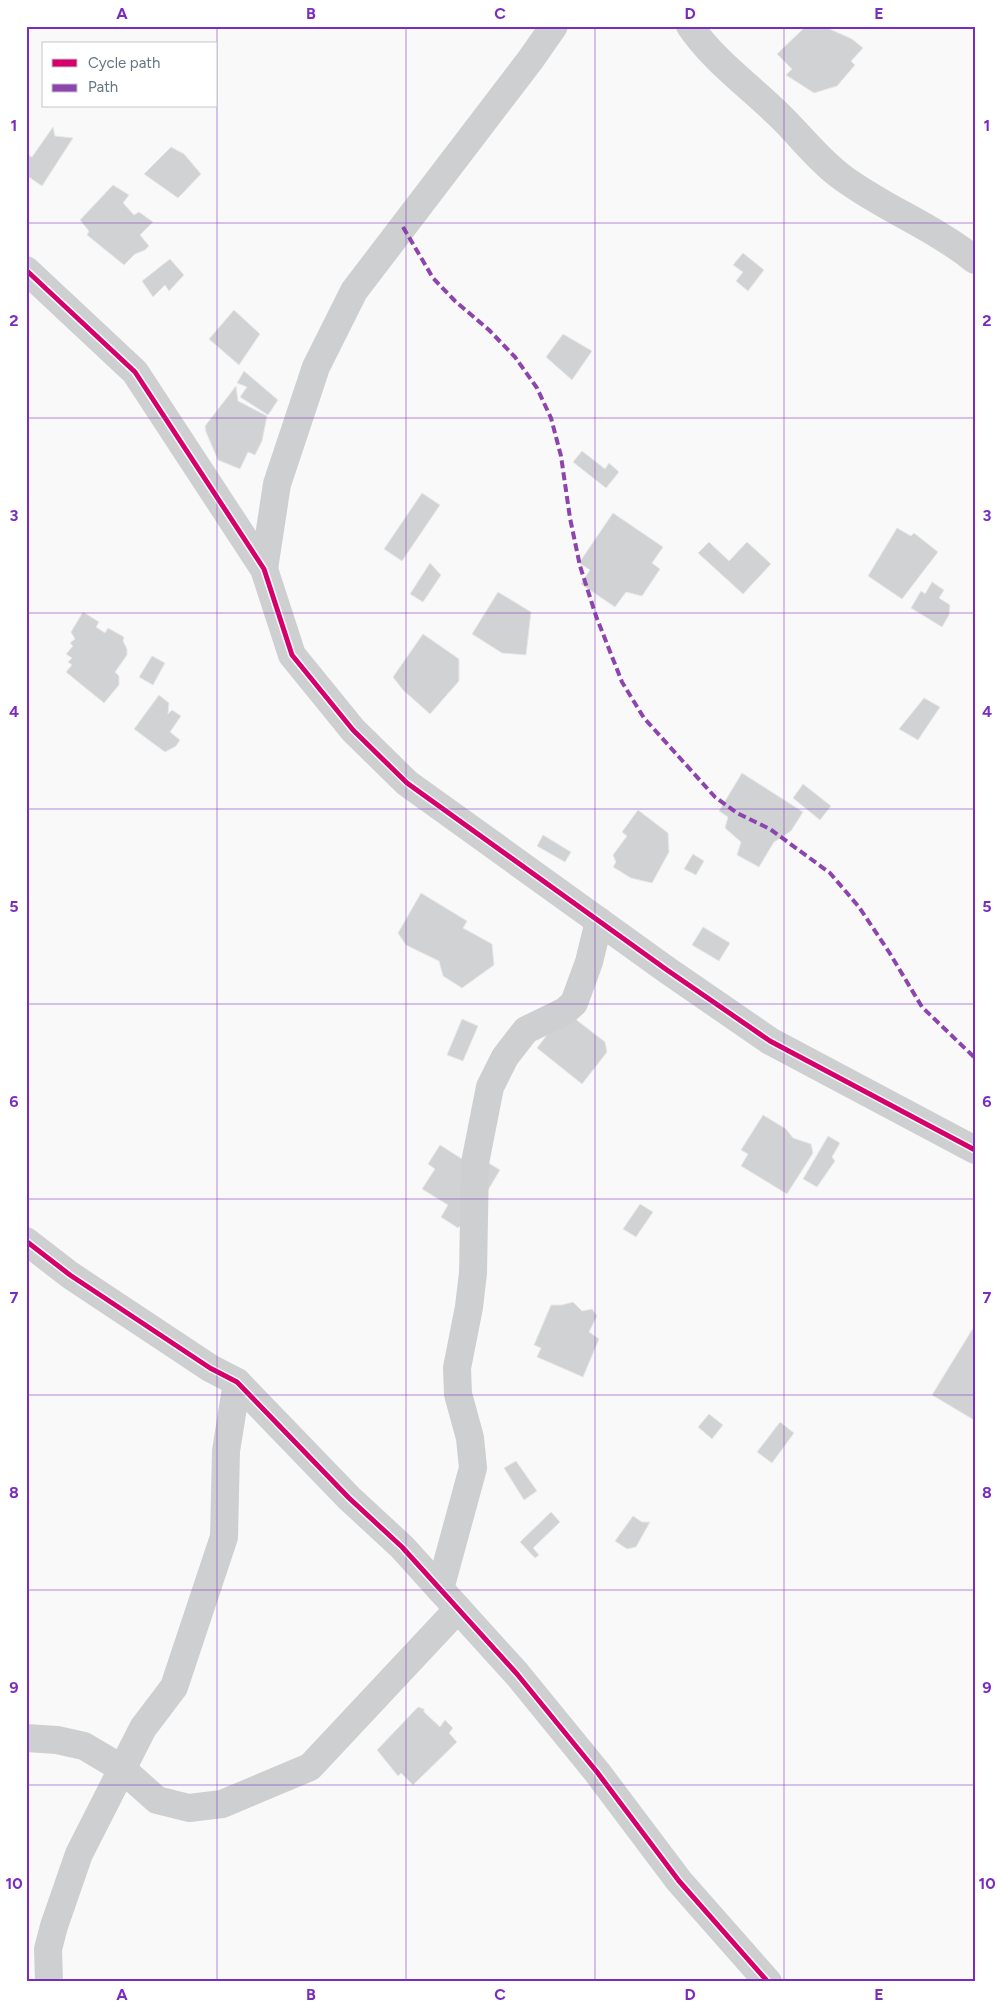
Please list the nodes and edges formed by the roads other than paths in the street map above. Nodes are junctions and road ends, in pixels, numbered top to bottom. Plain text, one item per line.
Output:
1 (554, 26) edge
2 (690, 26) edge
3 (975, 260) edge
4 (26, 270) edge
5 (264, 569) junction
6 (599, 921) junction
7 (975, 1150) edge
8 (26, 1241) edge
9 (237, 1382) junction
10 (440, 1589) junction
11 (458, 1609) junction
12 (26, 1738) edge
13 (121, 1768) junction
14 (48, 1982) edge
15 (768, 1982) edge

1 - 5 street
2 - 3 street
4 - 5 street
5 - 6 street
6 - 7 street
6 - 10 street
8 - 9 street
9 - 10 street
9 - 13 street
10 - 11 street
11 - 13 street
11 - 15 street
12 - 13 street
13 - 14 street

